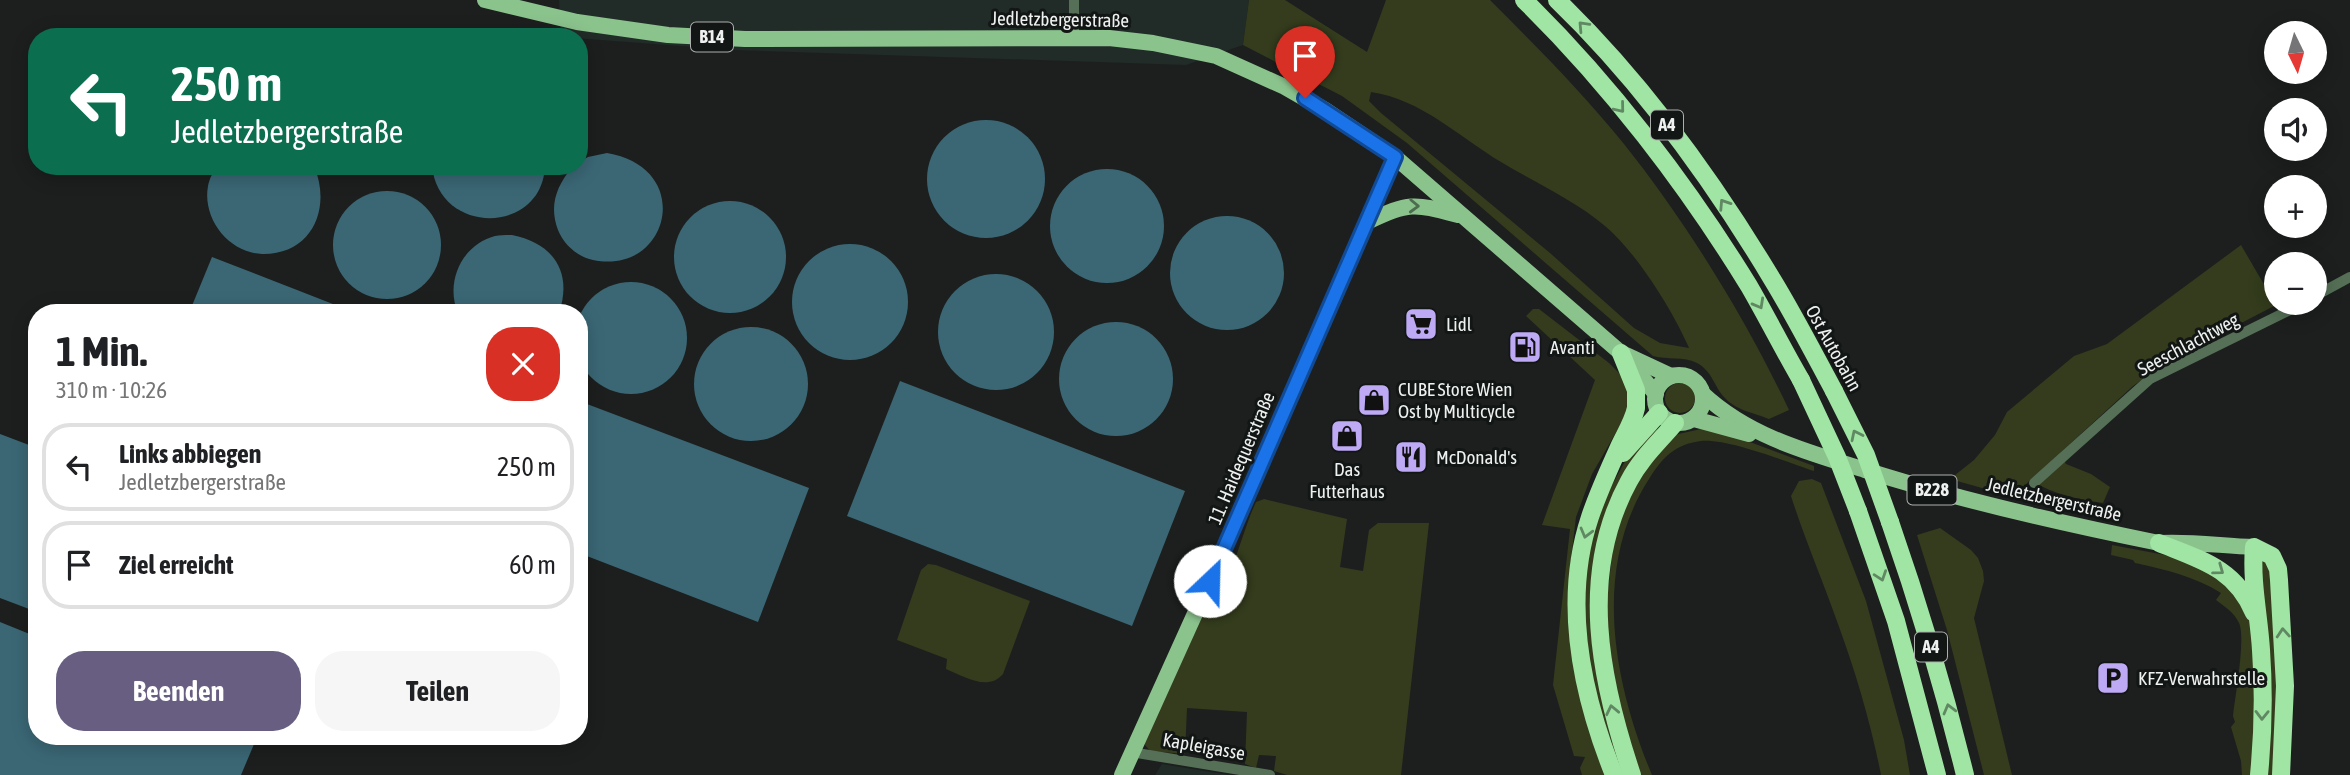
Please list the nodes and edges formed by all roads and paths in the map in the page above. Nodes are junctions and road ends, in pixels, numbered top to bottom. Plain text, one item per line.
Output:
1 (485, 0) edge
2 (1074, 0) edge
3 (1557, 0) edge
4 (1525, 1) edge
5 (1074, 39) junction
6 (1395, 157) junction
7 (1464, 217) junction
8 (1367, 222) junction
9 (2350, 276) edge
10 (2327, 289) edge
11 (2280, 315) edge
12 (1621, 353) junction
13 (1671, 376) junction
14 (1656, 394) junction
15 (1703, 394) junction
16 (1660, 413) junction
17 (1694, 419) junction
18 (1675, 423) junction
19 (1770, 438) junction
20 (1610, 470) junction
21 (2034, 483) dead end
22 (2159, 543) junction
23 (2254, 547) junction
24 (2258, 622) junction
25 (1922, 714) junction
26 (1132, 752) junction
27 (1122, 775) edge
28 (1270, 775) edge
29 (1614, 775) edge
30 (1632, 775) edge
31 (1925, 775) edge
32 (1937, 775) edge
33 (1965, 775) edge
34 (2259, 775) edge
35 (2281, 775) edge

1 - 5 main road, Jedletzbergerstraße / B14
2 - 5 street
33 -> 3 highway, Ost Autobahn / A4, bridge
4 -> 25 highway, A4, bridge
5 - 6 main road, Jedletzbergerstraße / B14
6 - 7 main road, Jedletzbergerstraße
6 - 8 main road, 11. Haidequerstraße
8 -> 7 main road
7 - 12 main road, Jedletzbergerstraße
8 - 26 main road, 11. Haidequerstraße
9 - 10 street
11 - 21 street, Seeschlachtweg
12 - 13 main road, Jedletzbergerstraße
12 - 14 main road, Jedletzbergerstraße
12 - 20 highway
13 - 14 main road
13 - 15 main road
14 - 16 main road
15 - 17 main road
15 - 19 main road, Jedletzbergerstraße / B228
16 - 18 main road
16 - 20 highway
17 - 18 main road
17 - 19 main road, Jedletzbergerstraße / B228
30 -> 18 highway
19 - 22 main road, Jedletzbergerstraße / B228
20 -> 29 highway
22 - 23 main road, Jedletzbergerstraße / B228
22 -> 24 highway
23 - 24 highway
35 -> 23 highway
24 -> 34 highway
25 - 31 highway
25 - 32 highway, A4
26 - 27 main road, 11. Haidequerstraße
26 - 28 street, Kapleigasse

